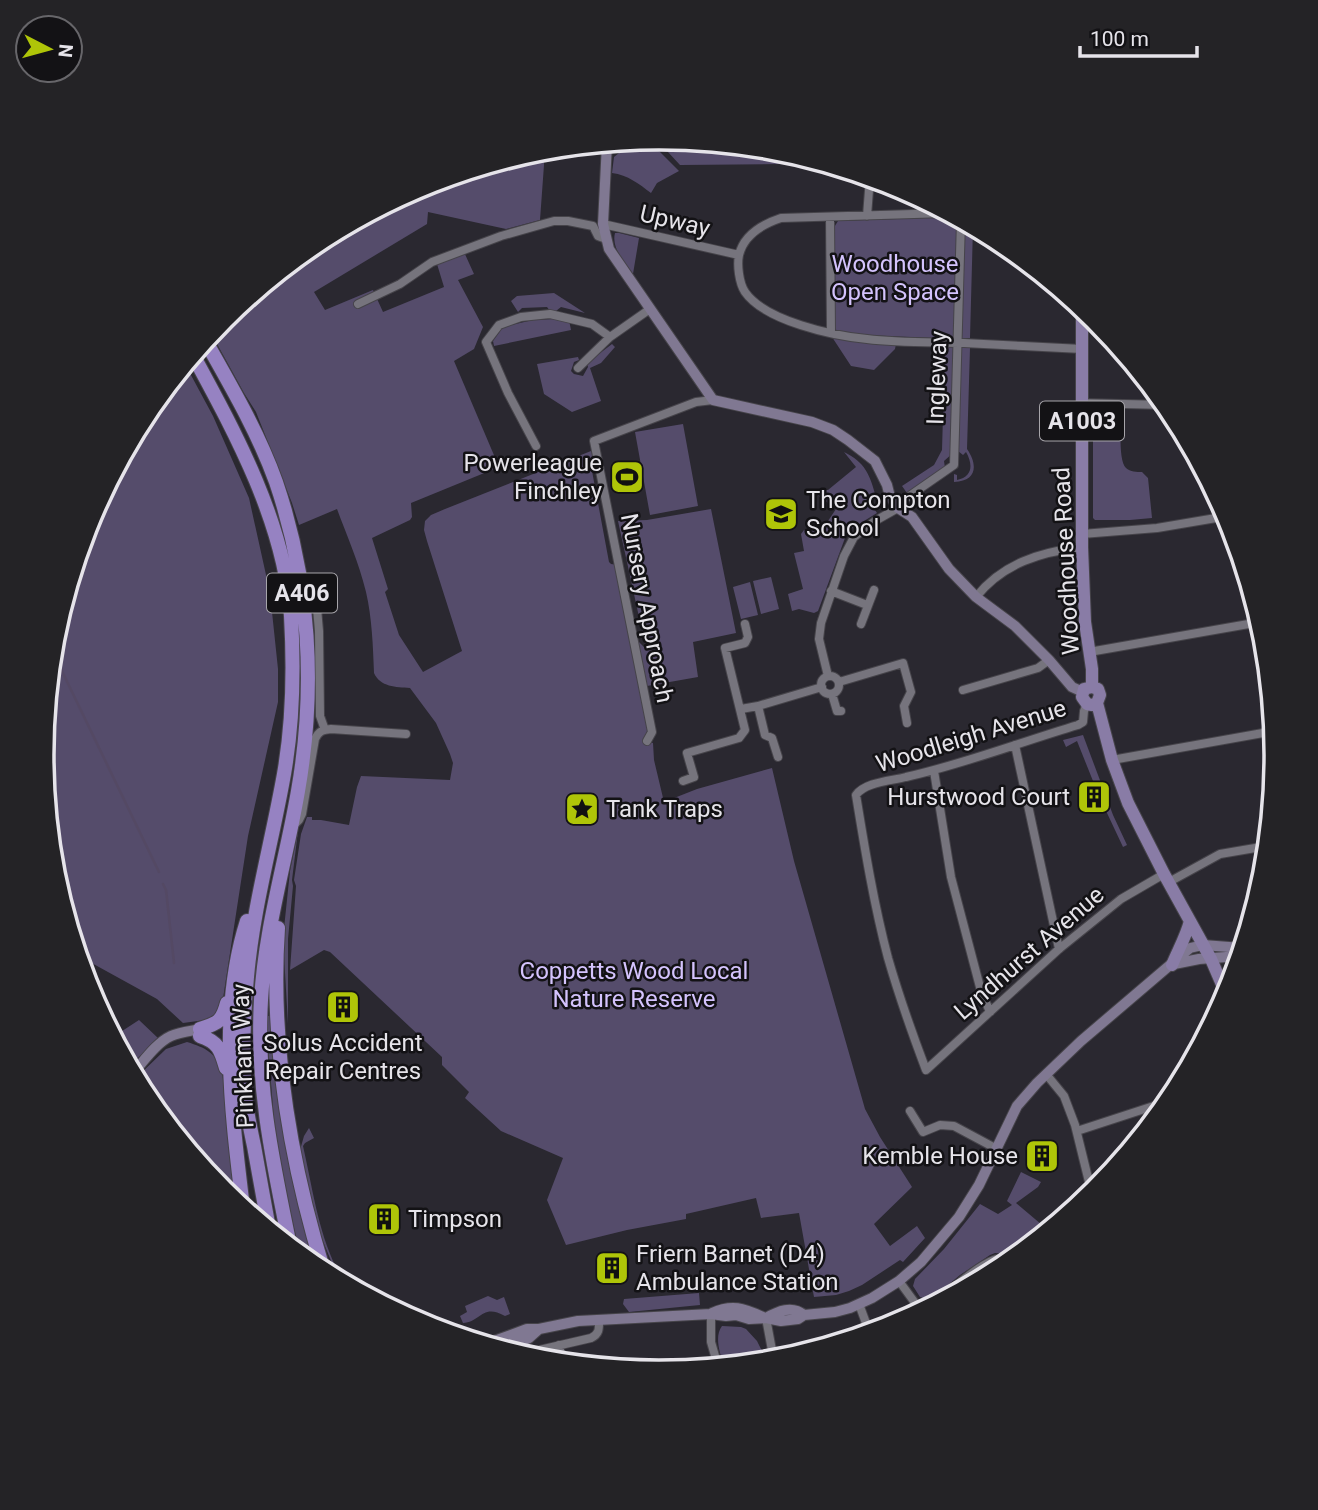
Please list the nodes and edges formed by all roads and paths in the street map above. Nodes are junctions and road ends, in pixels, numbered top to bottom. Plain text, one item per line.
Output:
1 (607, 153) edge
2 (869, 188) edge
3 (927, 214) edge
4 (867, 216) junction
5 (830, 217) junction
6 (603, 224) junction
7 (961, 231) edge
8 (606, 239) junction
9 (739, 255) junction
10 (358, 304) dead end
11 (650, 309) junction
12 (1082, 322) edge
13 (831, 333) junction
14 (610, 337) junction
15 (957, 343) junction
16 (210, 349) edge
17 (1082, 349) junction
18 (198, 364) edge
19 (578, 368) dead end
20 (713, 400) junction
21 (1081, 403) junction
22 (1152, 405) edge
23 (536, 446) dead end
24 (898, 508) junction
25 (1215, 518) edge
26 (1082, 540) junction
27 (300, 578) junction
28 (874, 590) dead end
29 (831, 591) junction
30 (976, 597) junction
31 (867, 605) junction
32 (745, 624) dead end
33 (861, 624) dead end
34 (1249, 624) edge
35 (1089, 652) junction
36 (1049, 660) junction
37 (828, 676) junction
38 (839, 682) junction
39 (822, 687) junction
40 (963, 690) dead end
41 (832, 694) junction
42 (1090, 696) junction
43 (758, 706) junction
44 (741, 709) junction
45 (841, 711) dead end
46 (907, 723) dead end
47 (325, 730) junction
48 (1263, 733) edge
49 (406, 734) dead end
50 (647, 741) dead end
51 (1015, 745) junction
52 (778, 757) dead end
53 (1112, 760) junction
54 (934, 771) junction
55 (683, 781) dead end
56 (291, 827) junction
57 (1257, 848) edge
58 (283, 863) junction
59 (262, 877) junction
60 (1167, 878) junction
61 (1190, 921) junction
62 (1059, 949) junction
63 (1232, 949) edge
64 (1207, 952) junction
65 (1230, 955) edge
66 (237, 965) junction
67 (1172, 965) junction
68 (1220, 981) edge
69 (990, 1012) junction
70 (200, 1032) junction
71 (140, 1065) edge
72 (926, 1070) joint
73 (1046, 1074) junction
74 (232, 1090) junction
75 (1150, 1107) edge
76 (911, 1111) dead end
77 (1077, 1131) junction
78 (997, 1149) junction
79 (1089, 1181) edge
80 (241, 1192) edge
81 (266, 1215) edge
82 (287, 1232) edge
83 (319, 1255) edge
84 (899, 1281) junction
85 (915, 1302) edge
86 (859, 1304) junction
87 (711, 1314) junction
88 (766, 1318) junction
89 (599, 1319) junction
90 (866, 1323) edge
91 (539, 1329) junction
92 (500, 1338) edge
93 (522, 1342) edge
94 (559, 1345) junction
95 (544, 1349) edge
96 (772, 1349) edge
97 (560, 1351) edge
98 (715, 1357) edge

1 - 6 main road
2 - 4 street
3 - 4 street
4 - 5 street
5 - 9 street
5 - 13 street
6 - 8 main road
6 - 9 street, Upway
7 - 15 street, Ingleway
8 - 10 street
8 - 11 main road
9 - 13 street
11 - 14 street
11 - 20 main road
12 - 17 main road, Woodhouse Road / A1003
13 - 15 street
14 - 19 street
14 - 23 street
15 - 17 street
15 - 24 street, Ingleway
16 - 27 highway, A406
17 - 21 main road, Woodhouse Road / A1003
18 - 59 highway, A406
20 - 24 main road
20 - 50 street, Nursery Approach
21 - 22 street
21 - 26 main road, Woodhouse Road / A1003
24 - 29 street
24 - 30 main road
25 - 26 street
26 - 30 street
26 - 35 main road, Woodhouse Road / A1003
27 - 47 street
27 - 56 highway, A406
28 - 31 street
29 - 31 street
29 - 37 street
30 - 36 main road
31 - 33 street
32 - 44 street
34 - 35 street
35 - 42 main road, Woodhouse Road / A1003
36 - 40 street
36 - 42 main road
37 - 38 street
37 - 39 street
38 - 41 street
38 - 46 street
39 - 41 street
39 - 43 street
41 - 45 street
42 - 51 street, Woodleigh Avenue
42 - 53 main road, Woodhouse Road / A1003
43 - 44 street
43 - 52 street
44 - 55 street
47 - 49 street
47 - 56 street
48 - 53 street
51 - 54 street, Woodleigh Avenue
51 - 62 street
53 - 60 main road, Woodhouse Road / A1003
54 - 69 street
54 - 72 street, Woodleigh Avenue
56 - 58 highway, A406
57 - 60 street, Lyndhurst Avenue
58 - 82 highway, Pinkham Way / A406
58 - 83 highway, A406
59 - 66 highway
59 - 81 highway, Pinkham Way / A406
60 - 61 main road, Woodhouse Road / A1003
60 - 62 street, Lyndhurst Avenue
61 - 64 main road, Woodhouse Road / A1003
61 - 67 main road
62 - 69 street, Lyndhurst Avenue
63 - 64 main road
64 - 65 main road
64 - 67 main road
64 - 67 main road
64 - 68 main road, A1003
66 - 70 highway
66 - 74 highway
67 - 73 main road
69 - 72 street, Lyndhurst Avenue
70 - 71 main road
70 - 74 highway
73 - 77 street
73 - 78 main road
74 - 80 highway
75 - 77 street
76 - 78 street
77 - 79 street
78 - 84 main road
84 - 85 street
84 - 86 main road
86 - 88 main road
86 - 90 street
87 - 88 main road
87 - 89 main road
87 - 98 street
88 - 96 street
89 - 91 main road
89 - 94 street
91 - 92 main road
91 - 93 main road
94 - 95 street
94 - 97 street

